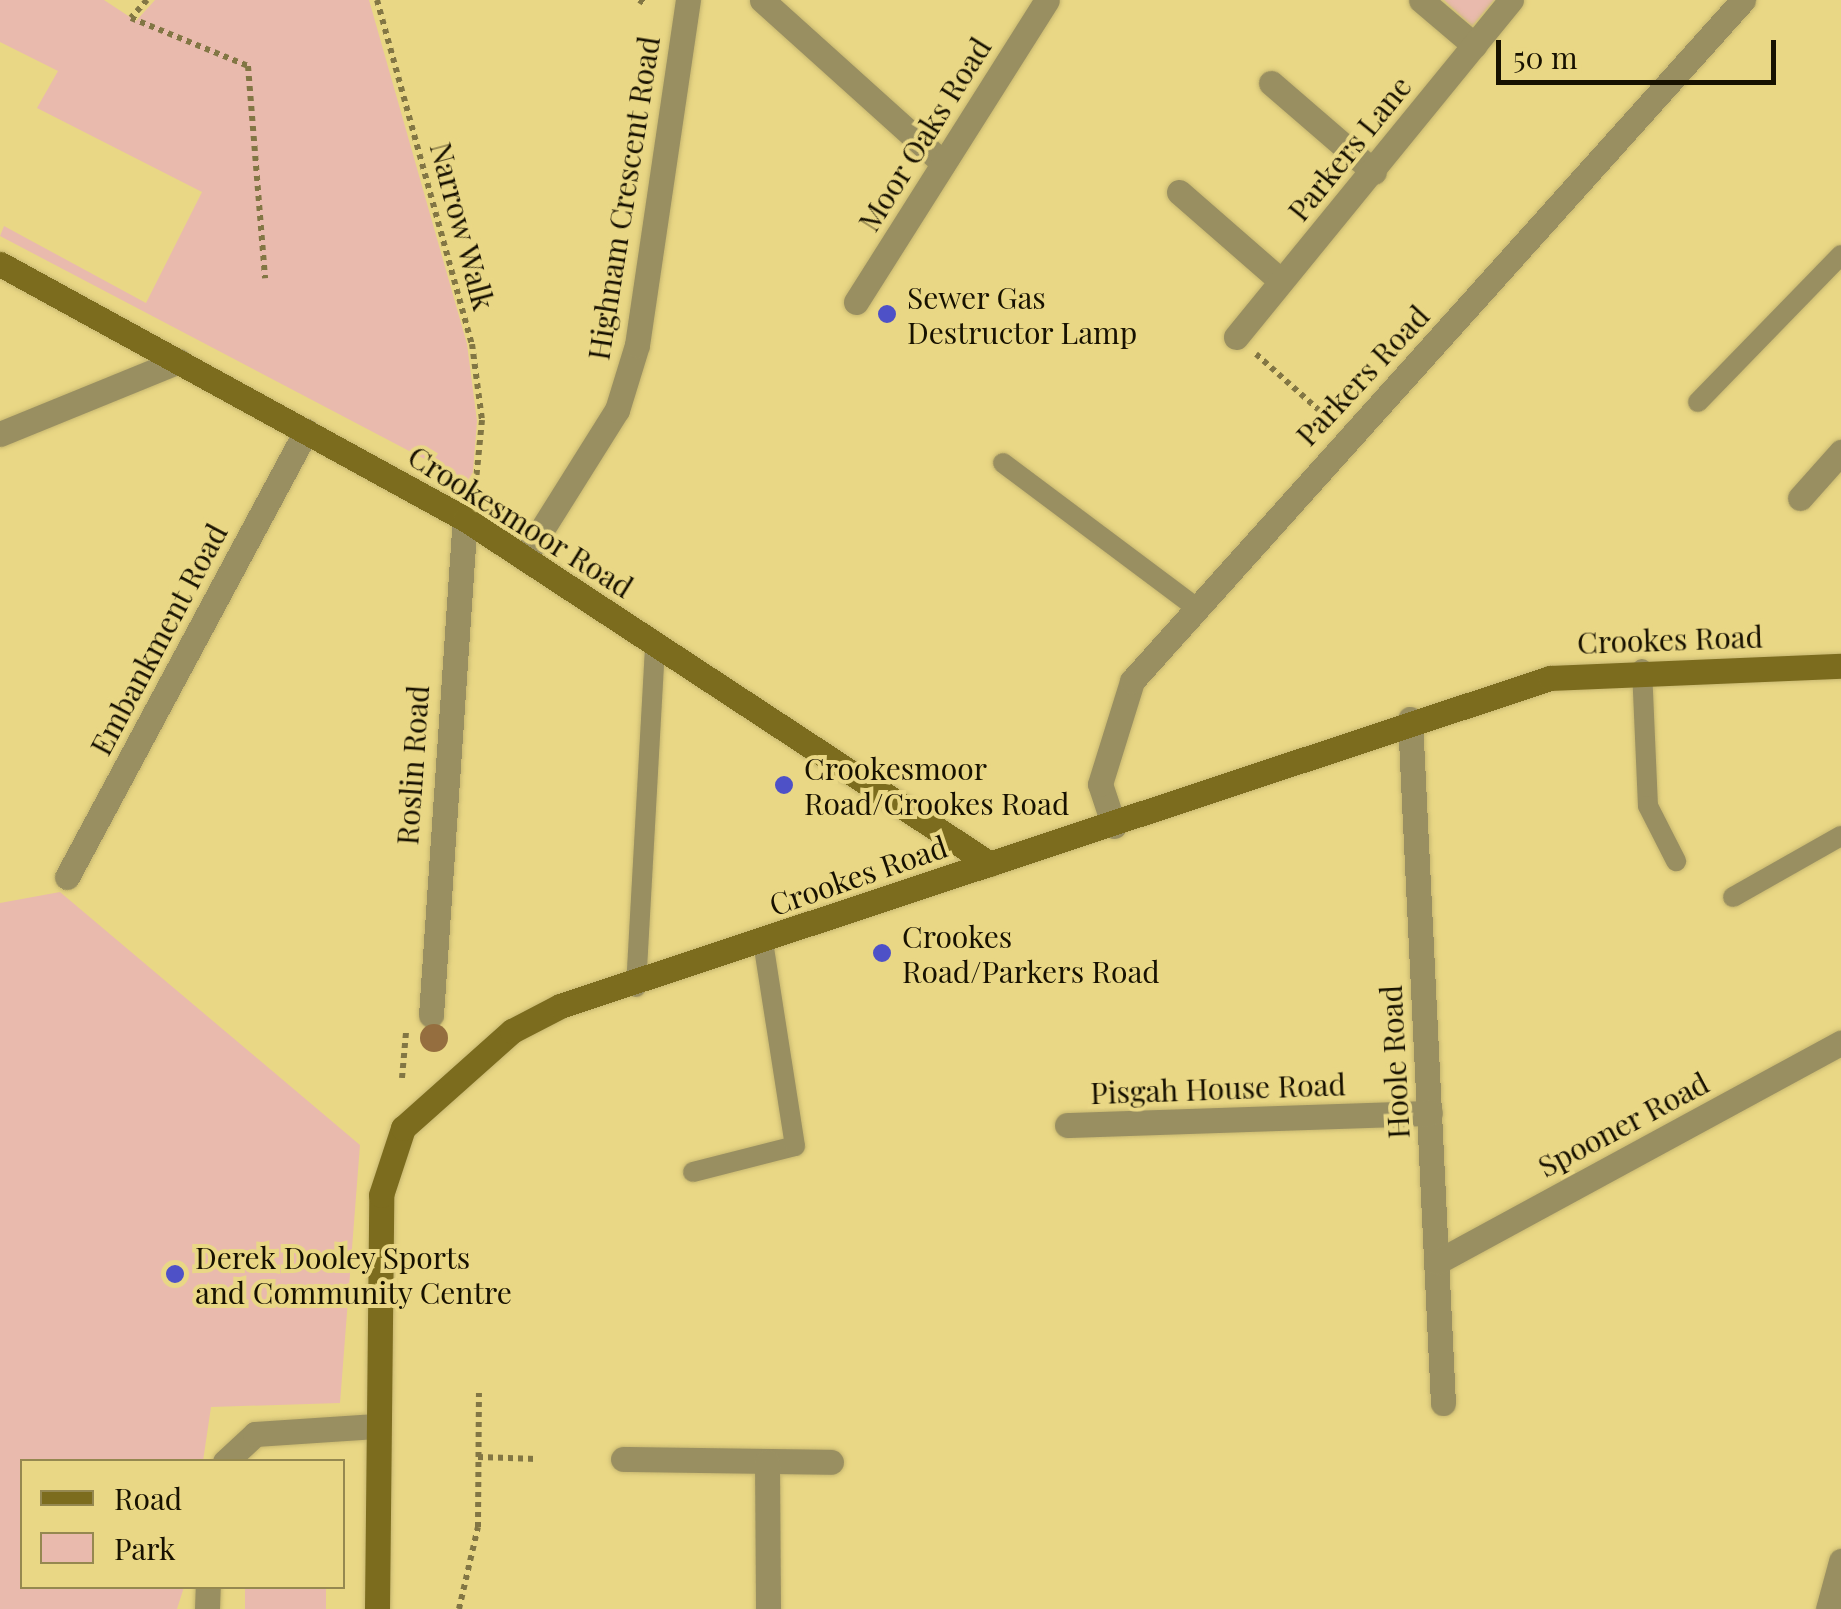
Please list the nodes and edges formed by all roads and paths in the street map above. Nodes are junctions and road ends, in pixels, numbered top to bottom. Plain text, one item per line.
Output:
1 (147, 0) edge
2 (377, 0) edge
3 (688, 0) edge
4 (762, 0) edge
5 (1047, 0) edge
6 (1421, 0) edge
7 (1511, 0) edge
8 (1743, 0) edge
9 (1474, 45) junction
10 (1272, 83) dead end
11 (943, 163) junction
12 (1374, 172) junction
13 (1179, 192) dead end
14 (1841, 255) edge
15 (0, 264) edge
16 (265, 278) dead end
17 (1281, 281) junction
18 (856, 302) dead end
19 (1236, 337) joint
20 (179, 361) junction
21 (1698, 402) dead end
22 (306, 431) junction
23 (0, 434) edge
24 (1349, 437) junction
25 (1841, 452) edge
26 (1003, 463) dead end
27 (482, 468) dead end
28 (1800, 498) dead end
29 (465, 519) junction
30 (524, 558) junction
31 (1194, 606) junction
32 (655, 642) junction
33 (1841, 666) edge
34 (1642, 669) junction
35 (1410, 719) junction
36 (1114, 826) junction
37 (1841, 836) edge
38 (1676, 860) dead end
39 (990, 864) junction
40 (67, 877) dead end
41 (1733, 896) dead end
42 (763, 942) junction
43 (636, 987) junction
44 (431, 1016) joint
45 (1841, 1044) edge
46 (402, 1078) dead end
47 (1430, 1113) junction
48 (1068, 1125) dead end
49 (693, 1172) dead end
50 (1437, 1262) junction
51 (479, 1393) dead end
52 (1443, 1403) dead end
53 (376, 1426) junction
54 (478, 1457) junction
55 (229, 1459) edge
56 (537, 1459) dead end
57 (623, 1459) dead end
58 (767, 1462) junction
59 (831, 1462) dead end
60 (1841, 1560) edge
61 (377, 1609) edge
62 (459, 1609) edge
63 (768, 1609) edge
64 (1828, 1609) edge

1 - 16 path
2 - 27 path, Narrow Walk
3 - 30 street, Highnam Crescent Road
4 - 11 street
5 - 11 street, Moor Oaks Road
6 - 9 street
7 - 9 street, Parkers Lane
8 - 24 street, Parkers Road
9 - 12 street, Parkers Lane
10 - 12 street
11 - 18 street, Moor Oaks Road
12 - 17 street, Parkers Lane
13 - 17 street
14 - 21 lane
15 - 20 street, Crookesmoor Road
17 - 19 street, Parkers Lane
19 - 24 path
20 - 22 street, Crookesmoor Road
20 - 23 street
22 - 29 street, Crookesmoor Road
22 - 40 street, Embankment Road
24 - 31 street, Parkers Road
25 - 28 street
26 - 31 lane
29 - 30 street, Crookesmoor Road
29 - 44 street, Roslin Road
30 - 32 street, Crookesmoor Road
31 - 36 street, Parkers Road
32 - 39 street, Crookesmoor Road
32 - 43 lane
33 - 34 street, Crookes Road
34 - 35 street, Crookes Road
34 - 38 lane
35 - 36 street, Crookes Road
35 - 47 street, Hoole Road
36 - 39 street, Crookes Road
37 - 41 lane
39 - 42 street, Crookes Road
42 - 43 street, Crookes Road
42 - 49 lane
43 - 53 street, Crookes Road
44 - 46 path
45 - 50 street, Spooner Road
47 - 48 street, Pisgah House Road
47 - 50 street, Hoole Road
50 - 52 street, Hoole Road
51 - 54 path
53 - 55 street
53 - 61 street, Crookes Road
54 - 56 path
54 - 62 path
57 - 58 street
58 - 59 street
58 - 63 street
60 - 64 street

